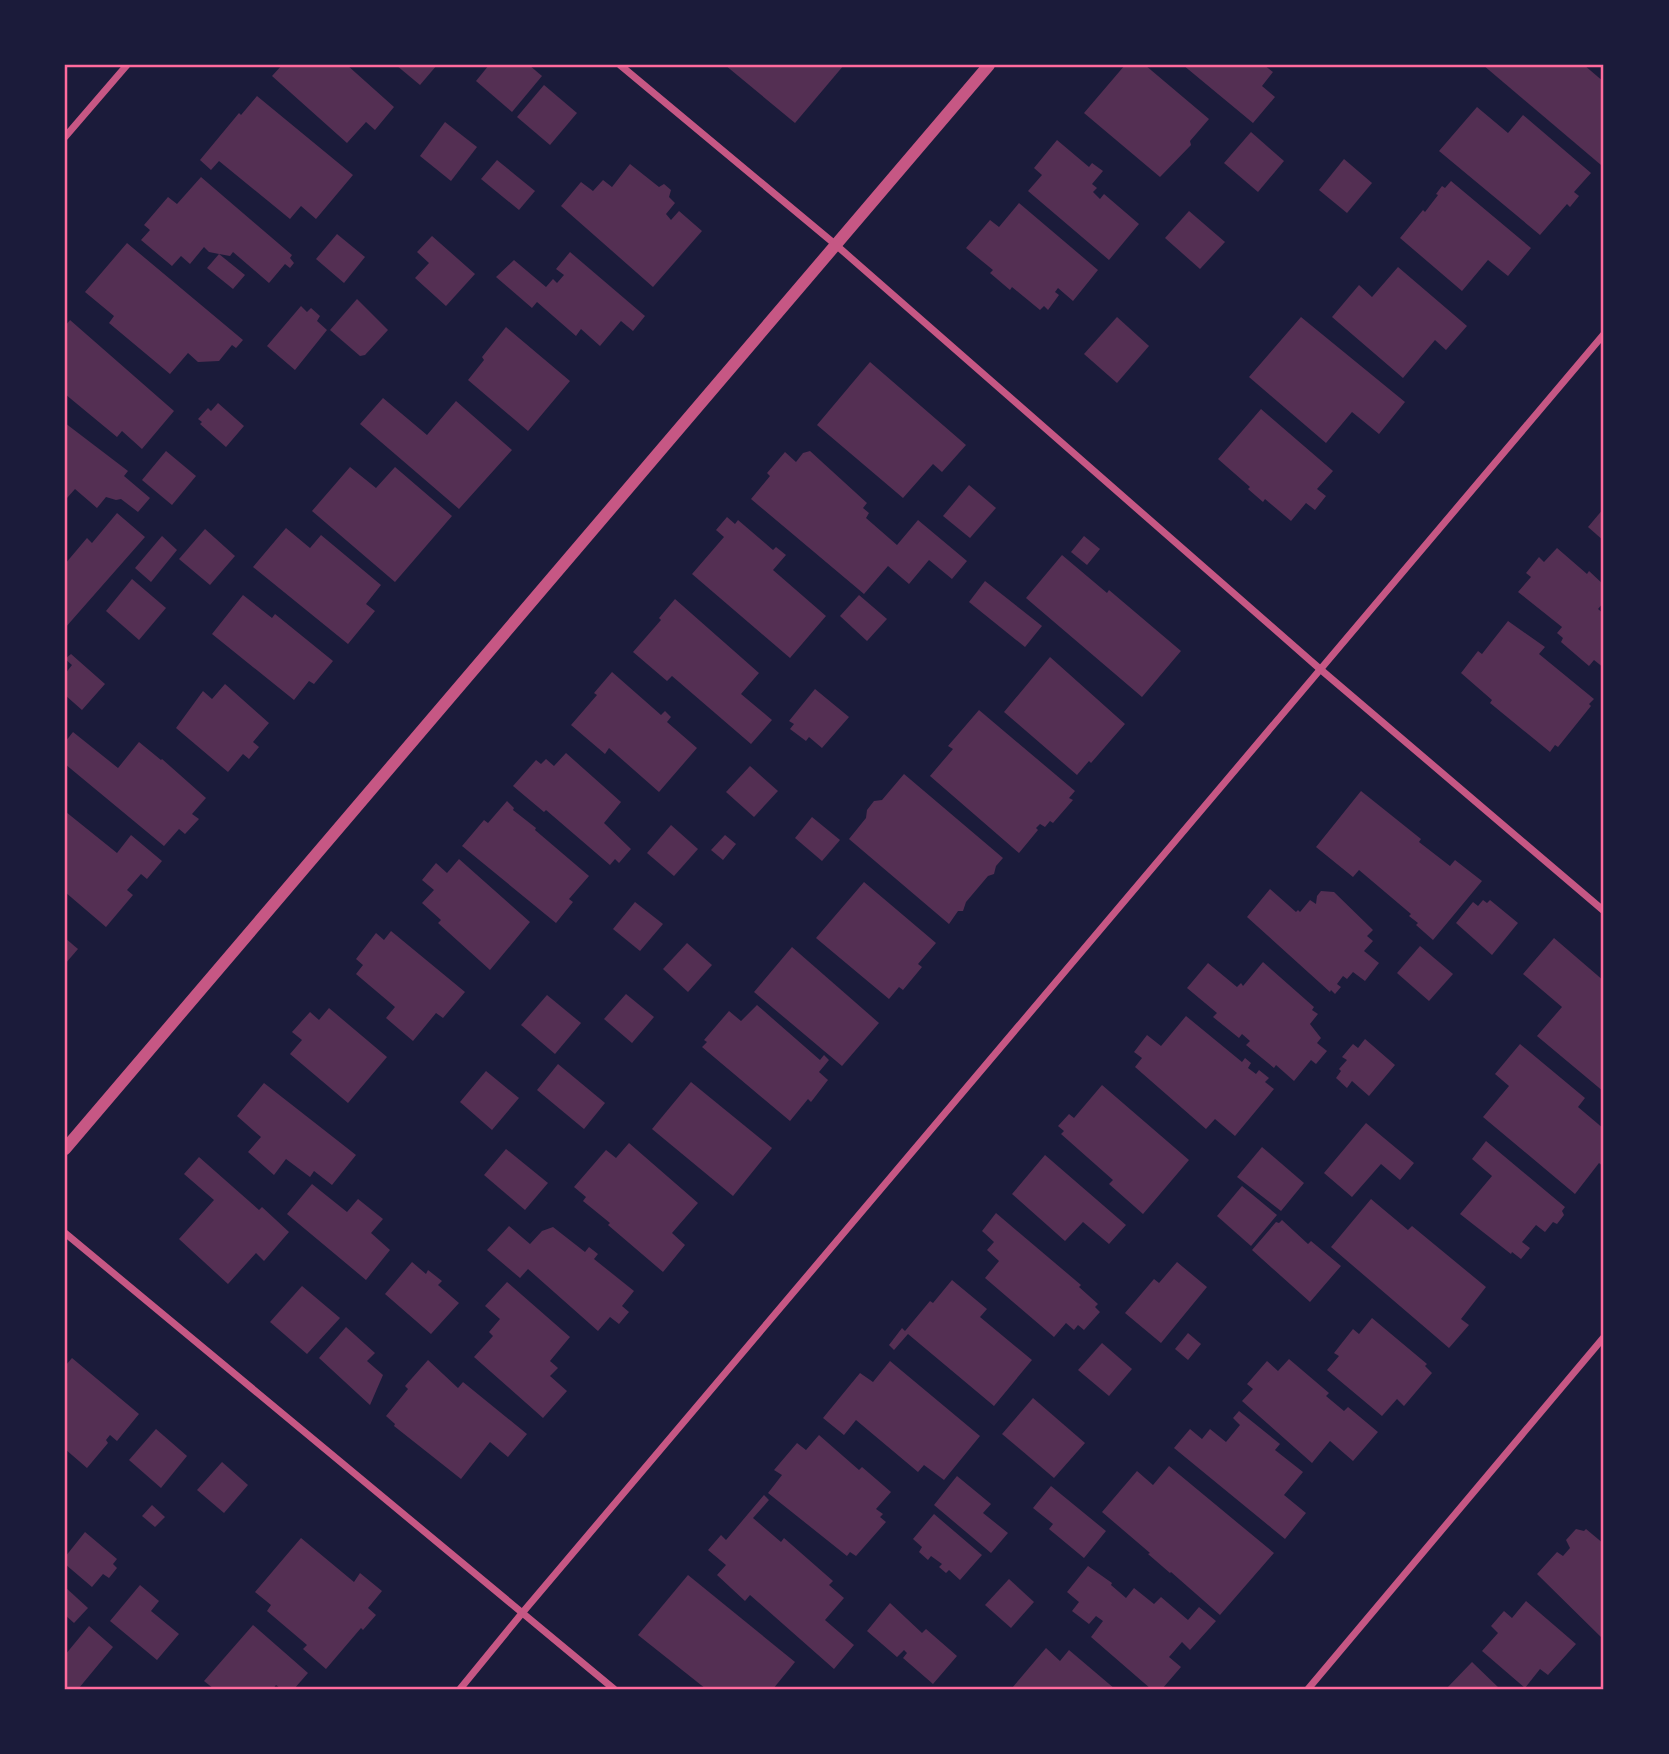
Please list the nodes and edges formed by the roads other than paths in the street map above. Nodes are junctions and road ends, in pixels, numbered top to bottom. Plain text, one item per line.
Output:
1 (127, 65) edge
2 (620, 65) edge
3 (989, 65) edge
4 (65, 137) edge
5 (836, 245) junction
6 (1604, 334) edge
7 (1320, 668) junction
8 (1604, 911) edge
9 (65, 1150) edge
10 (65, 1233) edge
11 (1604, 1337) edge
12 (523, 1612) junction
13 (460, 1689) edge
14 (614, 1689) edge
15 (1308, 1689) edge

1 - 4 street
2 - 5 street
3 - 5 street
5 - 7 street
5 - 9 street
6 - 7 street
7 - 8 street
7 - 12 street
10 - 12 street
11 - 15 street
12 - 13 street
12 - 14 street

